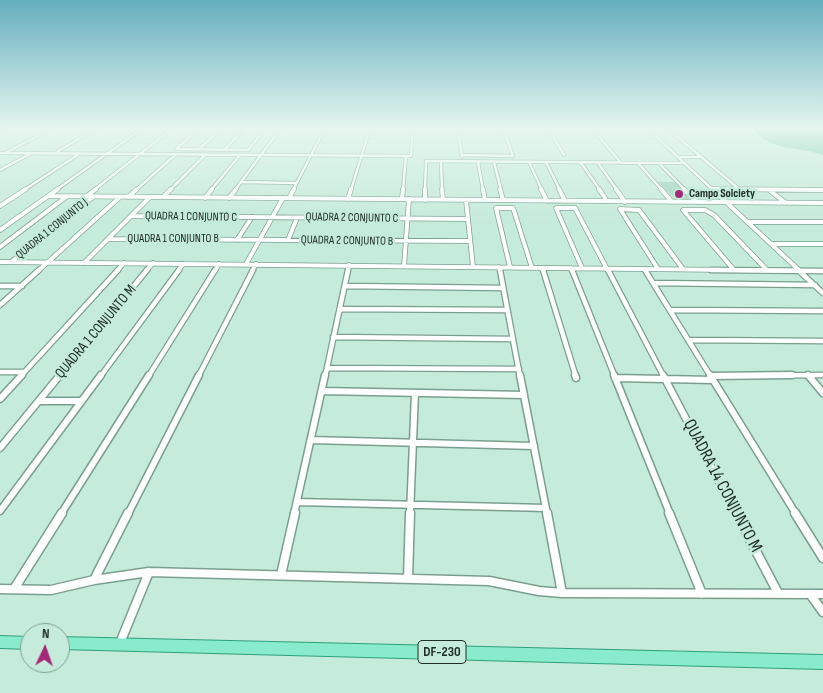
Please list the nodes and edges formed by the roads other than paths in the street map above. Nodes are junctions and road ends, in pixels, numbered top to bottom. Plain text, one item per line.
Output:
1 (18, 160) edge
2 (70, 160) edge
3 (99, 160) edge
4 (131, 160) edge
5 (168, 160) edge
6 (202, 160) edge
7 (236, 160) edge
8 (257, 160) edge
9 (308, 160) edge
10 (361, 160) edge
11 (406, 160) edge
12 (619, 160) edge
13 (681, 160) edge
14 (706, 160) edge
15 (441, 162) junction
16 (463, 162) joint
17 (478, 162) junction
18 (494, 162) junction
19 (529, 162) junction
20 (546, 162) junction
21 (581, 163) junction
22 (598, 163) junction
23 (621, 163) junction
24 (638, 163) junction
25 (659, 163) junction
26 (685, 164) junction
27 (0, 170) edge
28 (241, 182) junction
29 (296, 183) junction
30 (712, 189) junction
31 (739, 189) junction
32 (769, 189) junction
33 (823, 190) edge
34 (48, 196) junction
35 (66, 197) junction
36 (87, 197) junction
37 (93, 197) junction
38 (120, 197) junction
39 (128, 197) junction
40 (150, 197) junction
41 (164, 197) junction
42 (205, 198) junction
43 (229, 198) junction
44 (283, 198) junction
45 (289, 198) junction
46 (348, 199) junction
47 (402, 199) junction
48 (409, 199) junction
49 (425, 200) junction
50 (442, 200) junction
51 (466, 200) junction
52 (485, 200) junction
53 (502, 200) junction
54 (546, 201) junction
55 (562, 201) junction
56 (607, 201) junction
57 (625, 201) junction
58 (672, 202) junction
59 (687, 202) junction
60 (697, 202) junction
61 (726, 202) junction
62 (786, 203) junction
63 (823, 203) edge
64 (0, 206) edge
65 (503, 208) junction
66 (564, 208) junction
67 (629, 209) junction
68 (695, 210) junction
69 (131, 216) junction
70 (252, 217) junction
71 (272, 218) junction
72 (297, 218) junction
73 (407, 219) junction
74 (468, 219) junction
75 (747, 222) junction
76 (823, 222) edge
77 (0, 230) edge
78 (108, 239) junction
79 (237, 240) junction
80 (260, 240) junction
81 (288, 240) junction
82 (470, 241) junction
83 (406, 242) junction
84 (771, 244) junction
85 (823, 244) edge
86 (0, 247) edge
87 (0, 262) edge
88 (11, 262) junction
89 (48, 262) junction
90 (84, 263) junction
91 (124, 263) junction
92 (153, 263) junction
93 (183, 264) junction
94 (219, 264) junction
95 (246, 264) junction
96 (256, 264) junction
97 (349, 265) junction
98 (404, 266) junction
99 (473, 267) junction
100 (499, 267) junction
101 (510, 267) junction
102 (532, 268) junction
103 (542, 268) junction
104 (571, 268) junction
105 (582, 268) junction
106 (606, 268) junction
107 (645, 269) junction
108 (658, 269) junction
109 (683, 269) junction
110 (734, 270) junction
111 (767, 270) junction
112 (799, 271) junction
113 (823, 271) edge
114 (653, 283) junction
115 (815, 285) junction
116 (0, 286) edge
117 (22, 286) junction
118 (345, 286) junction
119 (503, 288) junction
120 (823, 293) edge
121 (0, 306) edge
122 (340, 309) junction
123 (507, 310) junction
124 (670, 310) junction
125 (823, 311) edge
126 (333, 337) junction
127 (513, 339) junction
128 (688, 340) junction
129 (823, 341) edge
130 (326, 368) junction
131 (519, 369) junction
132 (0, 372) edge
133 (24, 372) junction
134 (808, 375) junction
135 (823, 375) edge
136 (576, 378) dead end
137 (615, 378) junction
138 (711, 378) junction
139 (665, 380) junction
140 (322, 391) junction
141 (415, 393) junction
142 (823, 393) edge
143 (524, 395) junction
144 (0, 398) edge
145 (39, 401) junction
146 (81, 401) junction
147 (311, 440) junction
148 (413, 443) junction
149 (534, 446) junction
150 (0, 448) edge
151 (297, 502) junction
152 (411, 505) junction
153 (546, 508) junction
154 (0, 511) edge
155 (823, 558) edge
156 (149, 572) junction
157 (281, 576) junction
158 (408, 579) junction
159 (94, 580) junction
160 (0, 589) edge
161 (14, 589) junction
162 (562, 592) junction
163 (778, 593) junction
164 (702, 594) junction
165 (810, 594) junction
166 (823, 594) edge
167 (823, 612) edge
168 (0, 642) edge
169 (20, 643) edge
170 (70, 644) edge
171 (119, 645) junction
172 (823, 662) edge

1 - 27 street
2 - 64 street
3 - 34 street
4 - 36 street
5 - 39 street
6 - 41 street
7 - 42 street
8 - 28 street
9 - 29 street
10 - 46 street
11 - 47 street
12 - 23 street
13 - 26 street
14 - 31 street
15 - 16 street
15 - 49 street
15 - 50 street
16 - 17 street
17 - 18 street
17 - 52 street
18 - 19 street
18 - 53 street
19 - 20 street
19 - 54 street
20 - 21 street
20 - 55 street
21 - 22 street
21 - 56 street
22 - 23 street
22 - 57 street
23 - 24 street
24 - 25 street
24 - 58 street
25 - 26 street
25 - 60 street
26 - 30 street
28 - 29 street
28 - 43 street
29 - 45 street
30 - 31 street
30 - 61 street
31 - 32 street
32 - 33 street
32 - 62 street
34 - 35 street
34 - 77 street
35 - 36 street
35 - 86 street, QUADRA 1 CONJUNTO J
36 - 37 street
37 - 38 street
37 - 88 street, QUADRA 1 CONJUNTO J
38 - 39 street
38 - 89 street
39 - 40 street
40 - 41 street
40 - 69 street
41 - 42 street
42 - 43 street
43 - 44 street
44 - 45 street
44 - 71 street
45 - 46 street
46 - 47 street
47 - 48 street
48 - 49 street
48 - 73 street
49 - 50 street
50 - 51 street
51 - 52 street
51 - 74 street
52 - 53 street
53 - 54 street
53 - 65 street
54 - 55 street
55 - 56 street
55 - 66 street
56 - 57 street
57 - 58 street
57 - 67 street
58 - 59 street
59 - 60 street
59 - 68 street
60 - 61 street
61 - 62 street
61 - 75 street
62 - 63 street
65 - 101 street
65 - 102 street
66 - 105 street
66 - 106 street, QUADRA 14 CONJUNTO M
67 - 108 street
67 - 109 street
68 - 110 street
68 - 111 street
69 - 70 street, QUADRA 1 CONJUNTO C
69 - 78 street
70 - 71 street, QUADRA 1 CONJUNTO C
70 - 79 street
71 - 72 street, QUADRA 2 CONJUNTO C
71 - 80 street
72 - 73 street, QUADRA 2 CONJUNTO C
72 - 81 street
73 - 74 street, QUADRA 2 CONJUNTO C
73 - 83 street
74 - 82 street
75 - 76 street
75 - 84 street
78 - 79 street, QUADRA 1 CONJUNTO B
78 - 90 street
79 - 80 street, QUADRA 1 CONJUNTO B
80 - 81 street, QUADRA 2 CONJUNTO B
80 - 95 street
81 - 83 street, QUADRA 2 CONJUNTO B
82 - 83 street, QUADRA 2 CONJUNTO B
82 - 99 street
83 - 98 street
84 - 85 street
84 - 112 street
87 - 88 street
88 - 89 street
89 - 90 street
89 - 117 street
90 - 91 street
91 - 92 street
91 - 133 street
92 - 93 street
92 - 145 street, QUADRA 1 CONJUNTO M
93 - 94 street
93 - 146 street, QUADRA 1 CONJUNTO M
94 - 95 street
94 - 161 street
95 - 96 street
96 - 97 street
96 - 159 street
97 - 98 street
97 - 118 street
98 - 99 street
99 - 100 street
100 - 101 street
100 - 119 street
101 - 102 street
102 - 103 street
103 - 104 street
103 - 136 street
104 - 105 street
104 - 137 street
105 - 106 street
106 - 107 street
106 - 139 street, QUADRA 14 CONJUNTO M
107 - 108 street
107 - 114 street
108 - 109 street
109 - 110 street
110 - 111 street
111 - 112 street
112 - 113 street
112 - 115 street
114 - 115 street
114 - 124 street
115 - 120 street
116 - 117 street
117 - 121 street
118 - 119 street
118 - 122 street
119 - 123 street
122 - 123 street
122 - 126 street
123 - 127 street
124 - 125 street
124 - 128 street
126 - 127 street
126 - 130 street
127 - 131 street
128 - 129 street
128 - 138 street
130 - 131 street
130 - 140 street
131 - 143 street
132 - 133 street
133 - 144 street
134 - 135 street
134 - 138 street
134 - 142 street
137 - 139 street
137 - 164 street
138 - 139 street
138 - 155 street
139 - 163 street, QUADRA 14 CONJUNTO M
140 - 141 street
140 - 147 street
141 - 143 street
141 - 148 street
143 - 149 street
145 - 146 street, QUADRA 1 CONJUNTO M
145 - 150 street, QUADRA 1 CONJUNTO M
146 - 154 street, QUADRA 1 CONJUNTO M
147 - 148 street
147 - 151 street
148 - 149 street
148 - 152 street
149 - 153 street
151 - 152 street
151 - 157 street
152 - 153 street
152 - 158 street
153 - 162 street
156 - 157 street
156 - 159 street
156 - 171 street
157 - 158 street
158 - 162 street
159 - 161 street
160 - 161 street
162 - 164 street
163 - 164 street
163 - 165 street
165 - 166 street
165 - 167 street
168 - 169 main road
170 - 171 main road, DF-230 / DF-230
171 - 172 main road, DF-230 / DF-230

